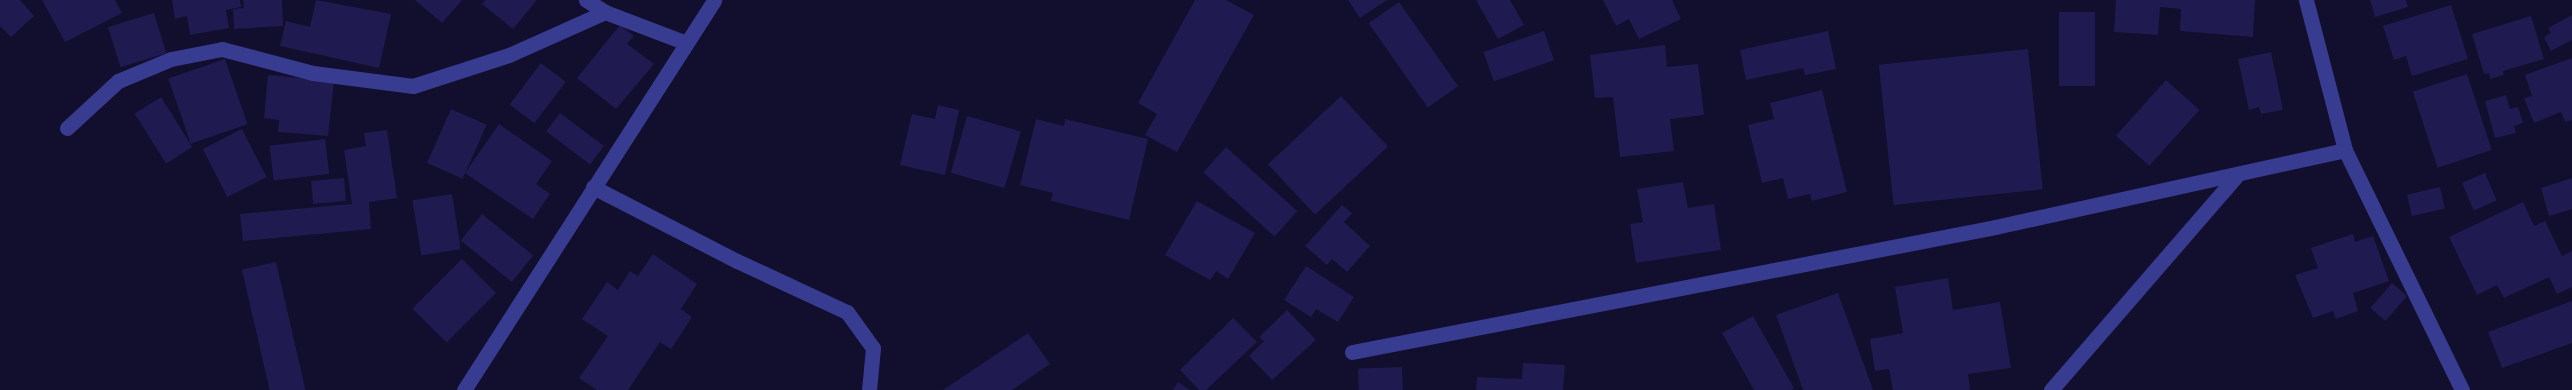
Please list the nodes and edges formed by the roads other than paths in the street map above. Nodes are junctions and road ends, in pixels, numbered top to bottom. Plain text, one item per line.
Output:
1 (586, 0) edge
2 (714, 0) edge
3 (2306, 0) edge
4 (605, 12) junction
5 (684, 42) junction
6 (67, 128) dead end
7 (2345, 150) junction
8 (2238, 174) junction
9 (593, 187) junction
10 (1352, 352) dead end
11 (464, 390) edge
12 (869, 390) edge
13 (2051, 390) edge
14 (2462, 390) edge

1 - 4 street
2 - 5 street
3 - 7 street
4 - 5 street
4 - 6 street
5 - 9 street
7 - 8 street
7 - 14 street
8 - 10 street
8 - 13 street
9 - 11 street
9 - 12 street

